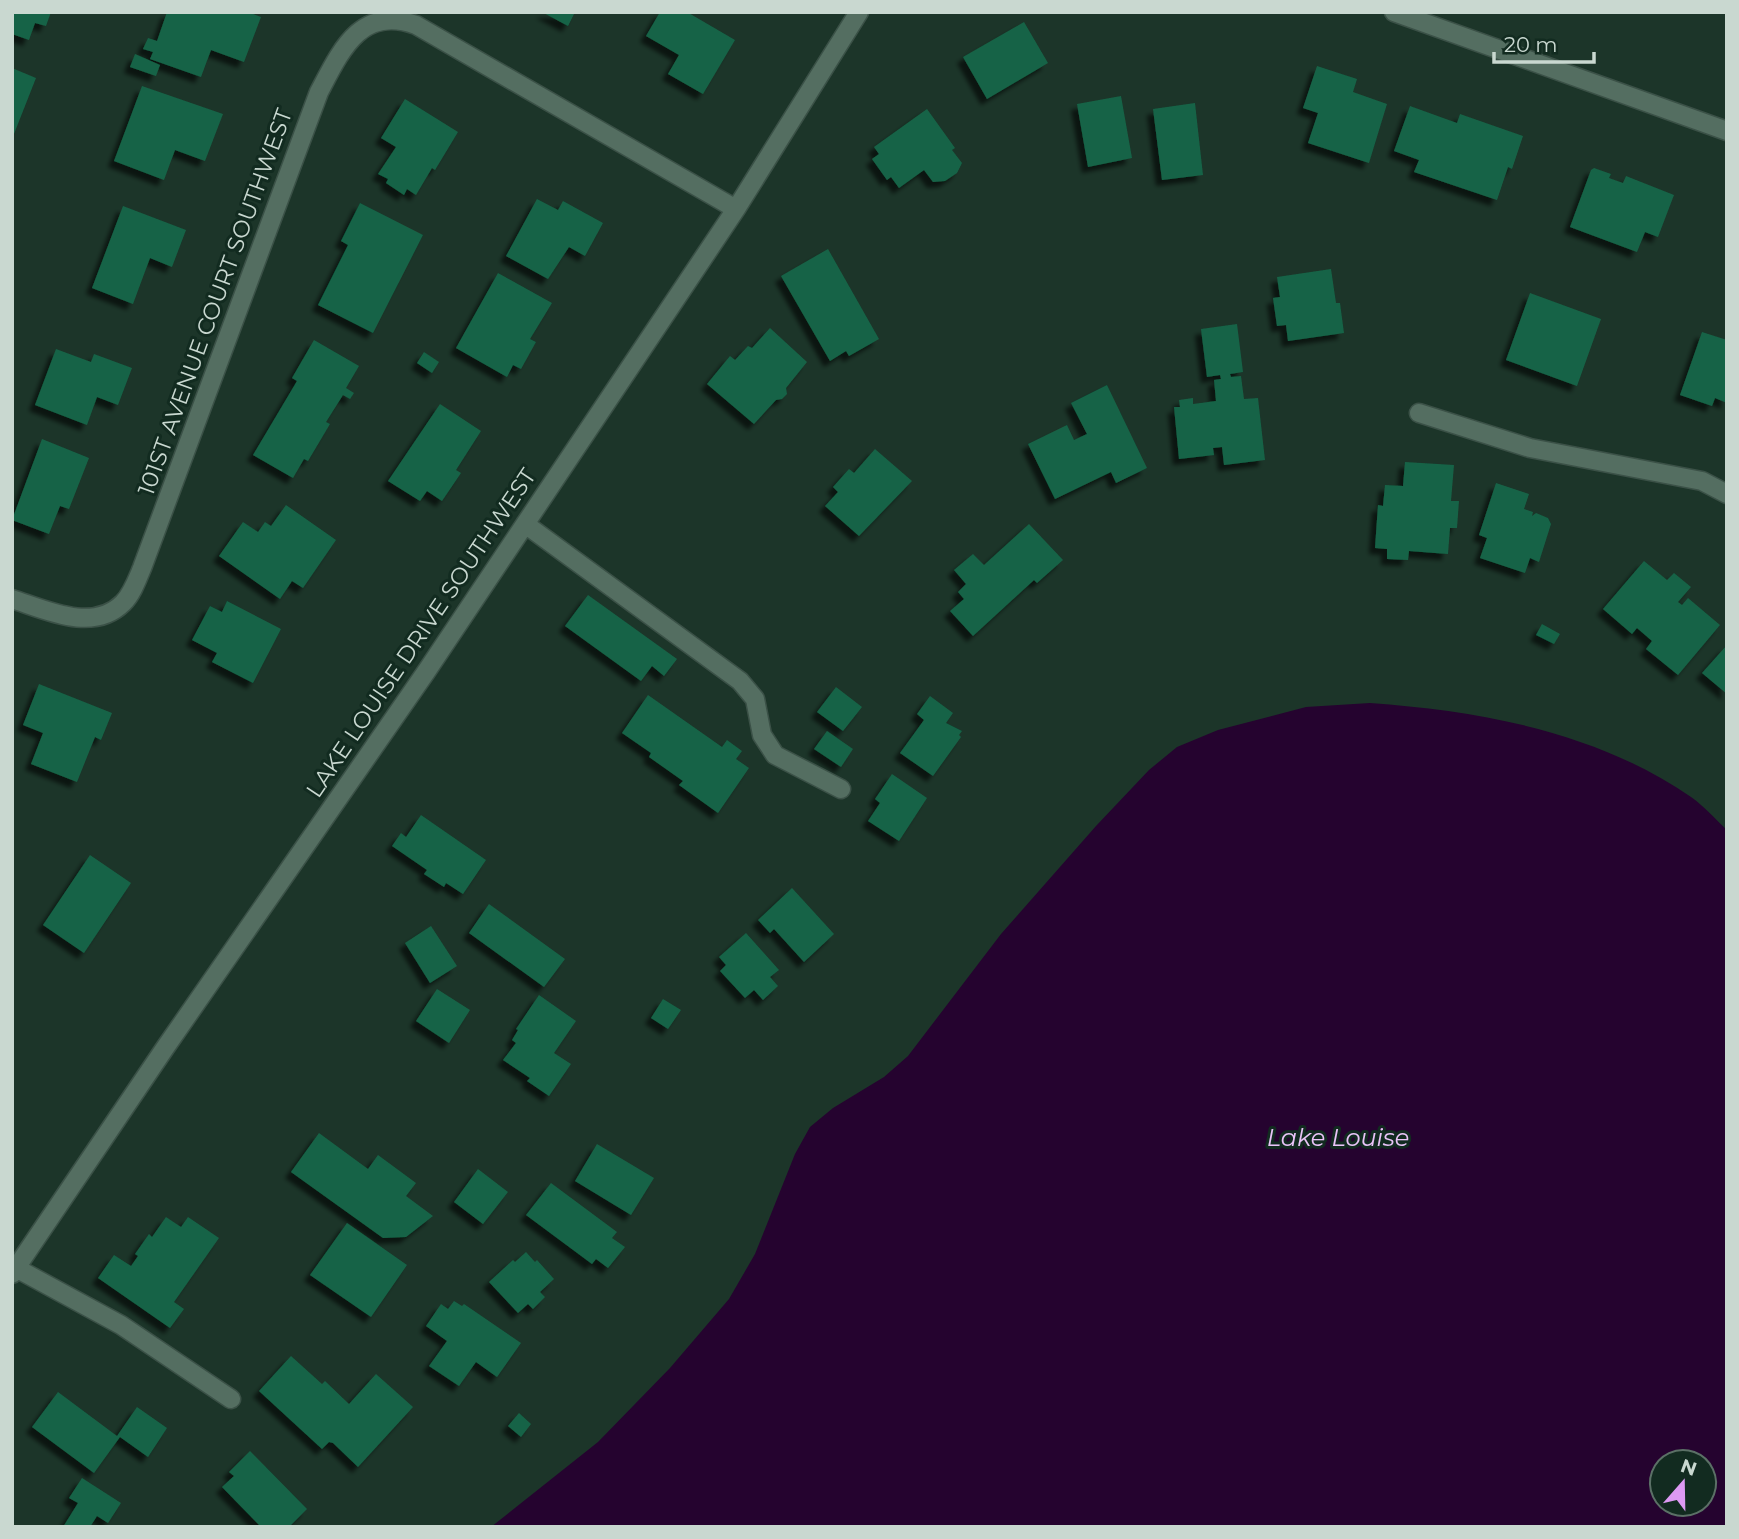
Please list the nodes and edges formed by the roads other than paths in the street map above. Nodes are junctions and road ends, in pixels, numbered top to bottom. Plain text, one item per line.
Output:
1 (859, 12) edge
2 (1394, 12) edge
3 (1444, 21) edge
4 (1727, 131) edge
5 (736, 209) junction
6 (1419, 413) dead end
7 (1727, 494) edge
8 (525, 524) junction
9 (12, 599) edge
10 (841, 789) dead end
11 (14, 1271) edge
12 (231, 1399) dead end

1 - 5 street, LAKE LOUISE DRIVE SOUTHWEST
2 - 3 street
3 - 4 street
5 - 8 street, LAKE LOUISE DRIVE SOUTHWEST
5 - 9 street, 101ST AVENUE COURT SOUTHWEST
6 - 7 street
8 - 10 street
8 - 11 street, LAKE LOUISE DRIVE SOUTHWEST
11 - 12 street

